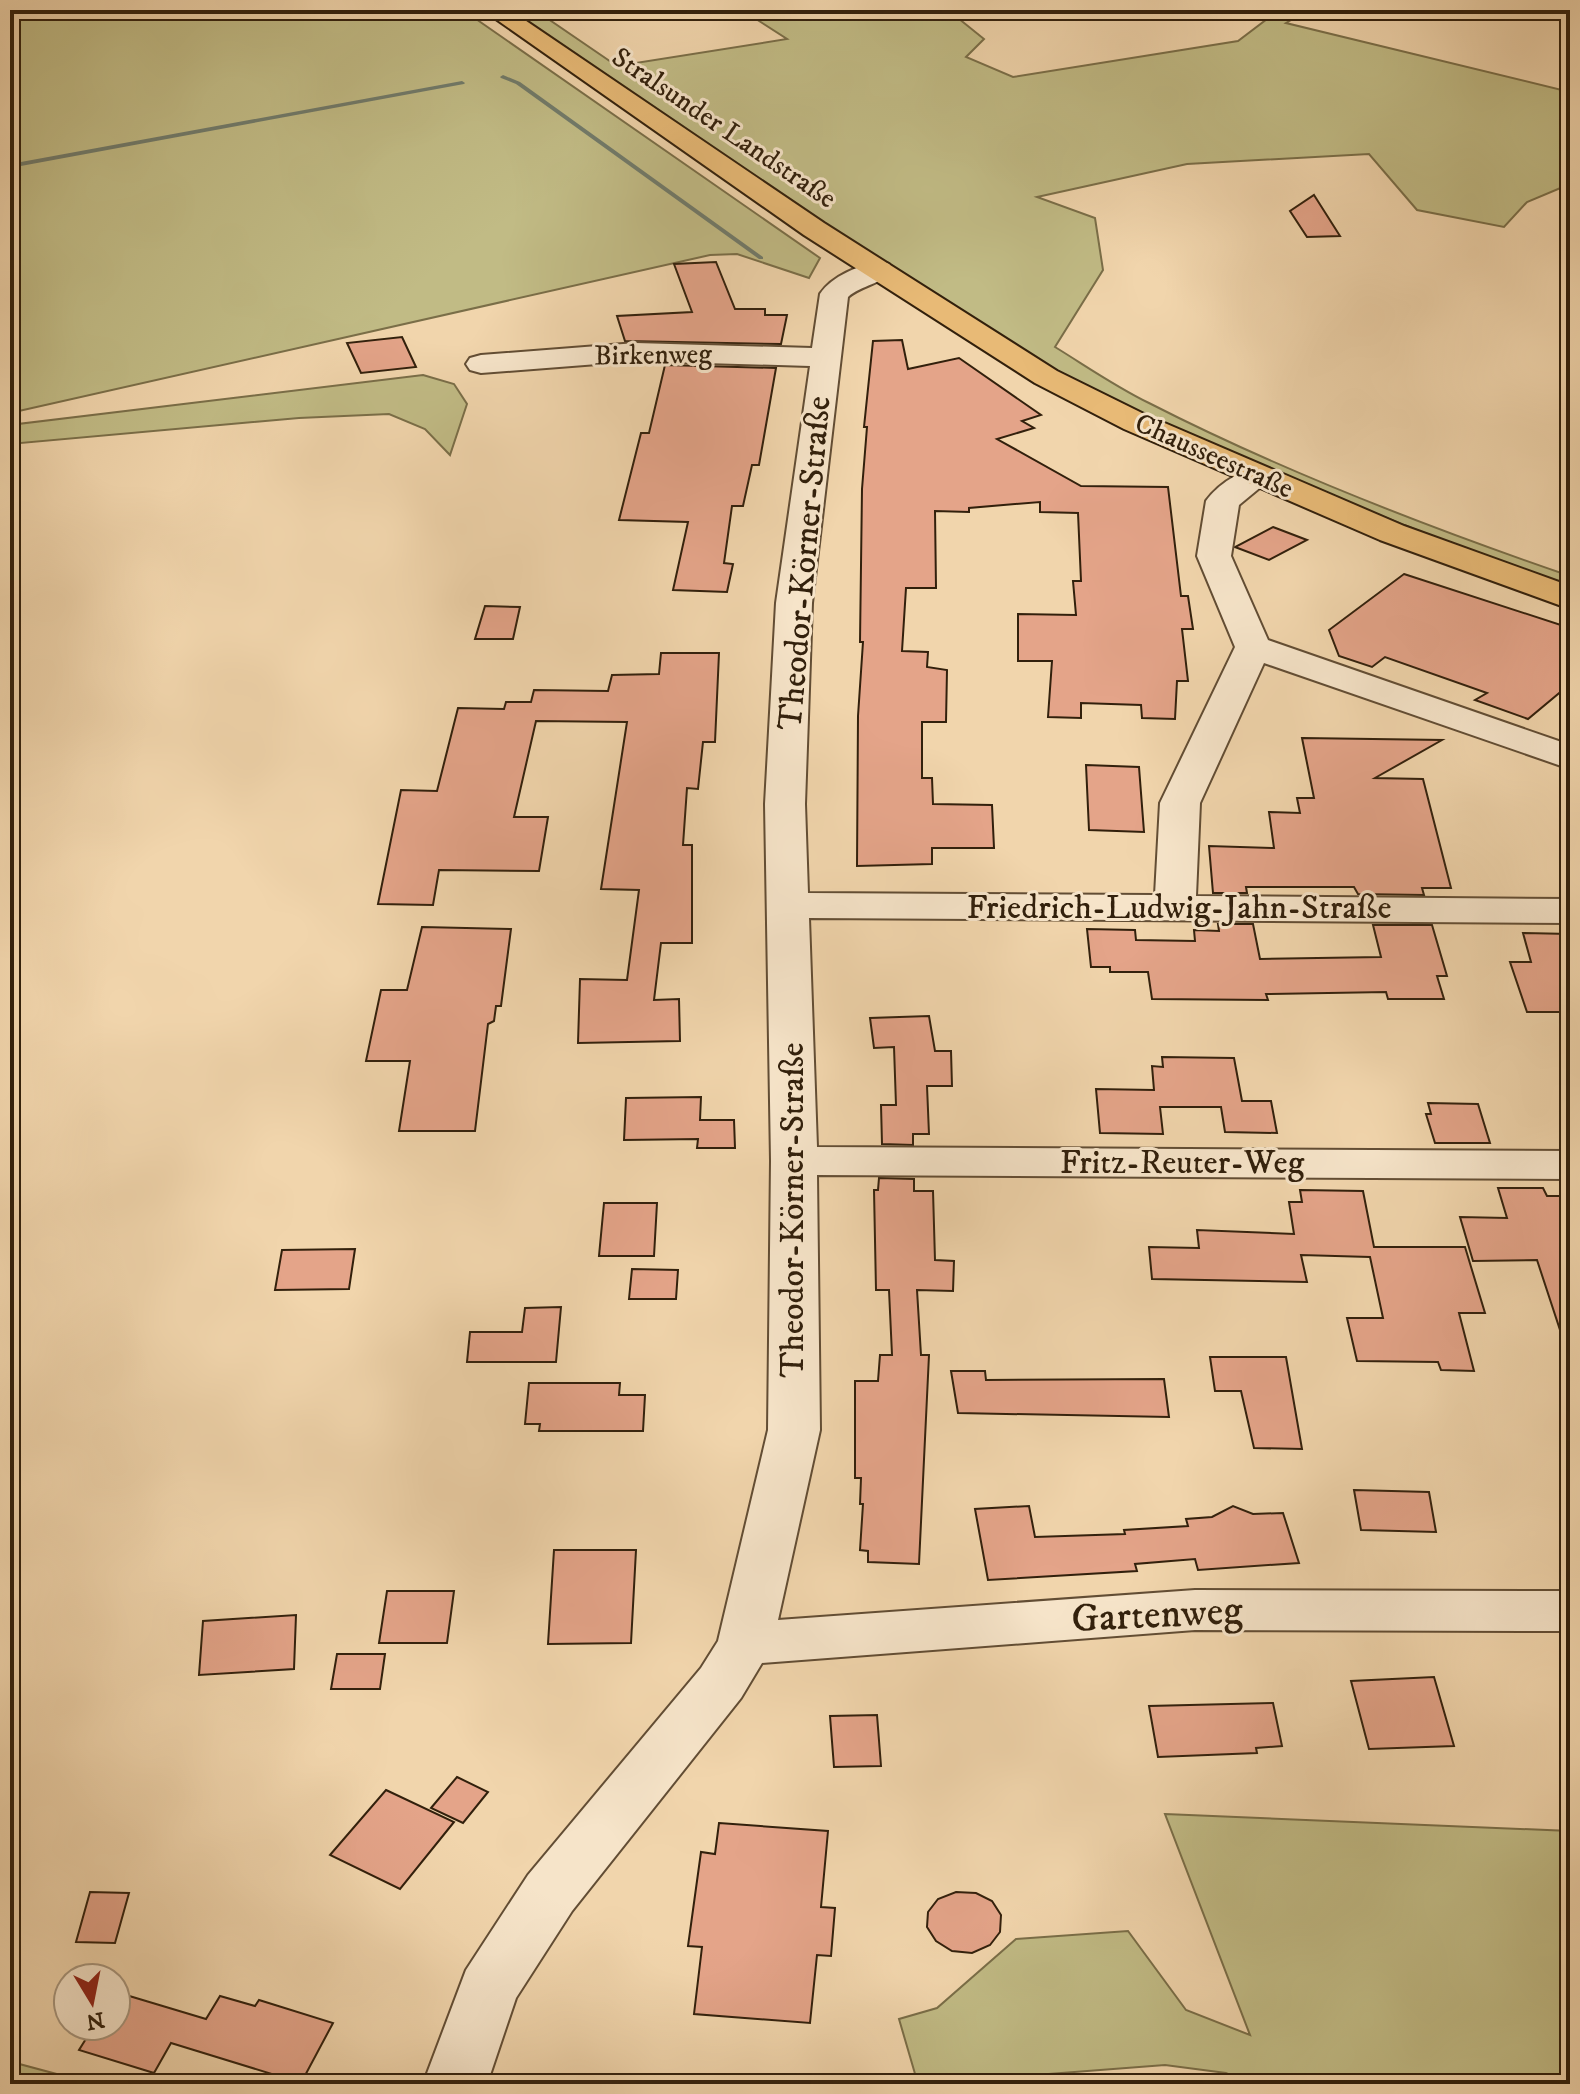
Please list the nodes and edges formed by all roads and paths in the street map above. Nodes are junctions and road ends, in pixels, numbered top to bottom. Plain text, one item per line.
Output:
1 (495, 10) edge
2 (879, 270) junction
3 (825, 357) junction
4 (481, 364) dead end
5 (1258, 476) junction
6 (1570, 598) edge
7 (1253, 647) junction
8 (1570, 758) edge
9 (787, 905) junction
10 (1175, 907) junction
11 (1570, 911) edge
12 (794, 1161) junction
13 (1570, 1165) edge
14 (1570, 1611) edge
15 (745, 1643) junction
16 (455, 2084) edge

1 - 2 main road, Stralsunder Landstraße
2 - 3 street, Theodor-Körner-Straße
2 - 5 main road, Chausseestraße
3 - 4 street, Birkenweg
3 - 9 street, Theodor-Körner-Straße
5 - 6 main road, Chausseestraße
5 - 7 street
7 - 8 street
7 - 10 street
9 - 10 street, Friedrich-Ludwig-Jahn-Straße
9 - 12 street, Theodor-Körner-Straße
10 - 11 street, Friedrich-Ludwig-Jahn-Straße
12 - 13 street, Fritz-Reuter-Weg
12 - 15 street, Theodor-Körner-Straße
14 - 15 street, Gartenweg
15 - 16 street, Theodor-Körner-Straße

